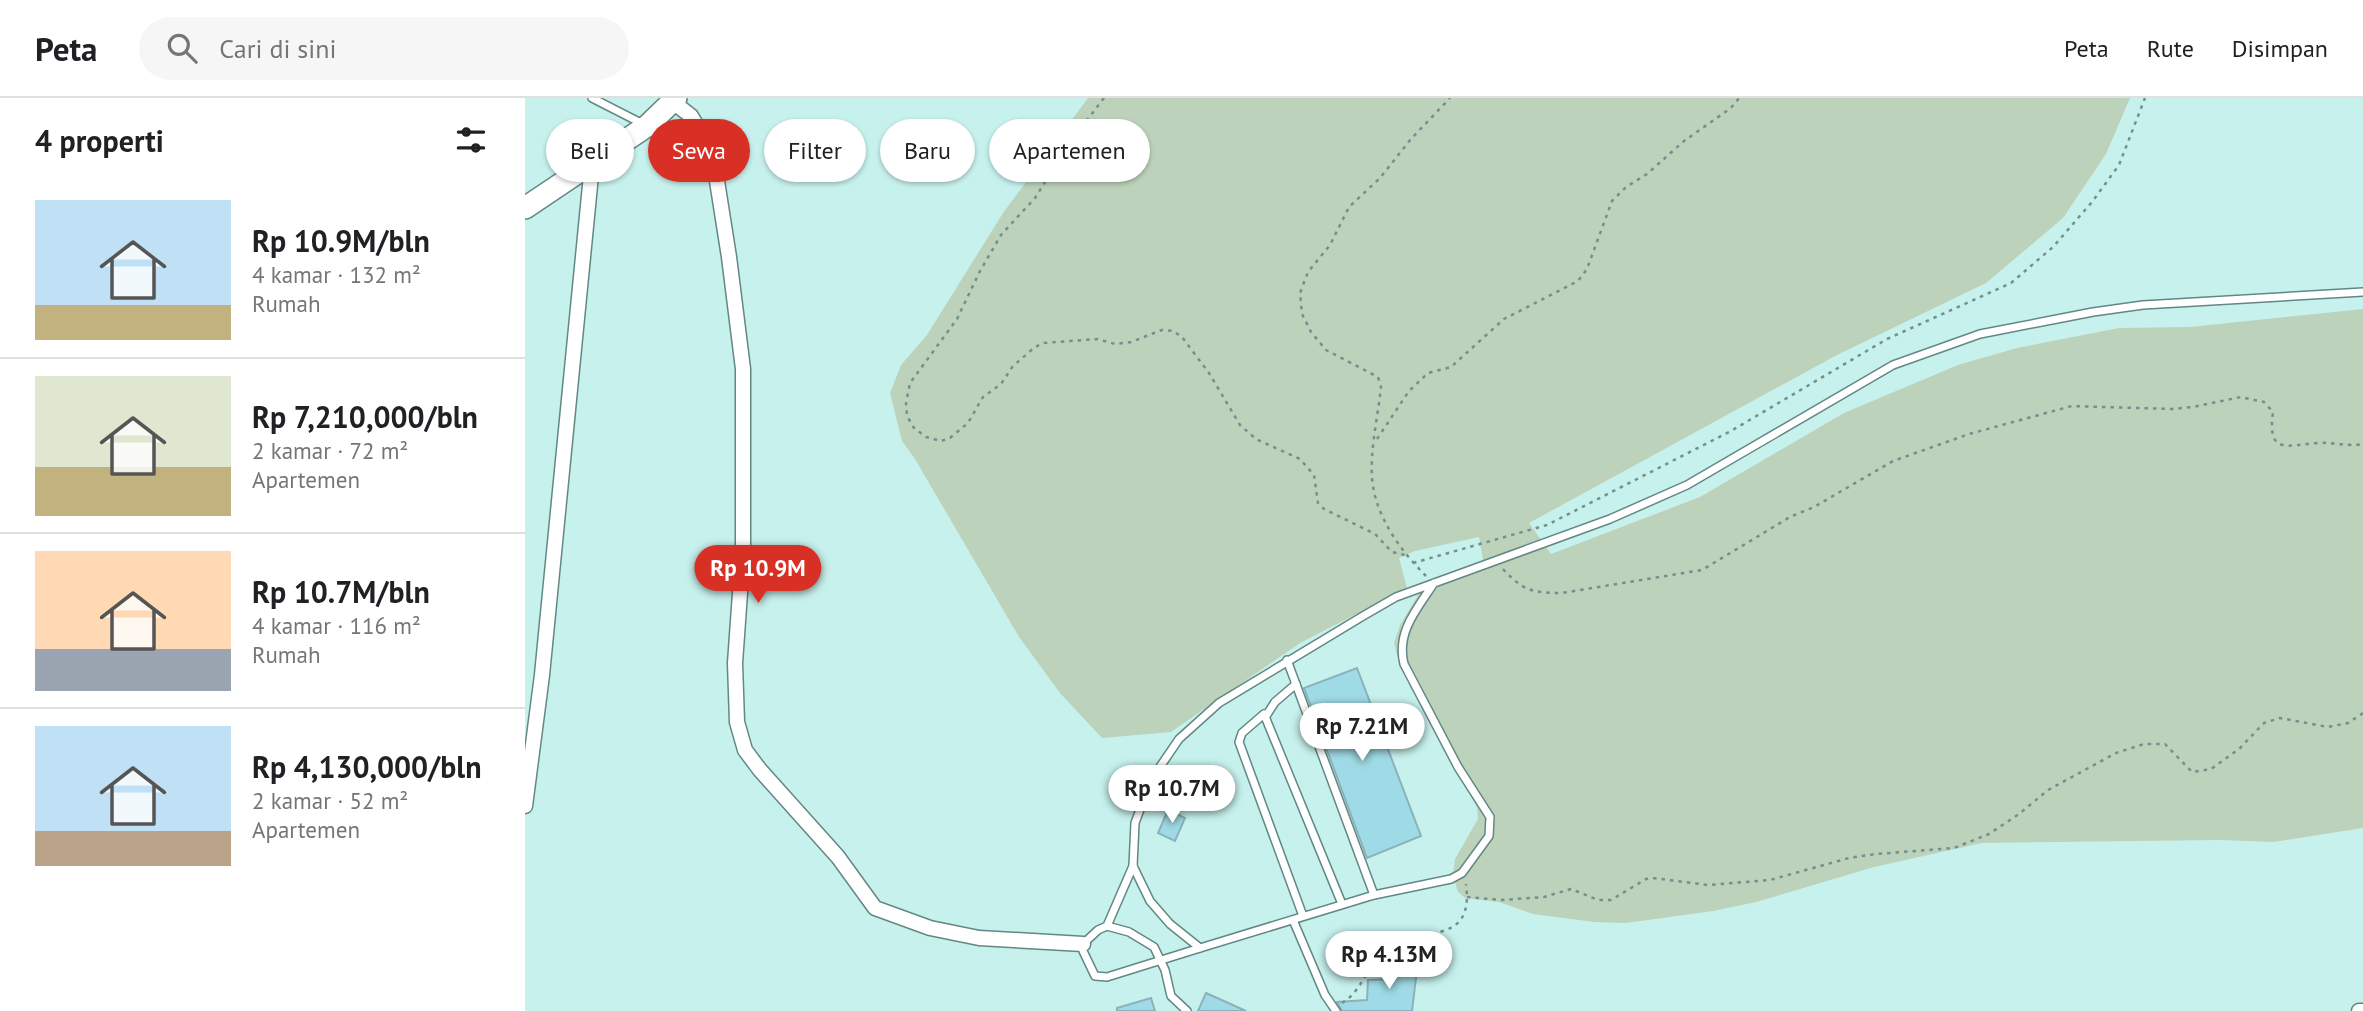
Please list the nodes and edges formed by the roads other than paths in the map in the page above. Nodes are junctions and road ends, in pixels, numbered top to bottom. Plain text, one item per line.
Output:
1 (592, 98) edge
2 (675, 100) edge
3 (647, 126) junction
4 (634, 135) edge
5 (565, 182) edge
6 (590, 182) edge
7 (525, 208) edge
8 (2363, 292) edge
9 (1434, 583) junction
10 (1287, 660) junction
11 (1296, 684) junction
12 (1266, 716) junction
13 (525, 806) edge
14 (1133, 866) junction
15 (1374, 895) junction
16 (1342, 904) junction
17 (1303, 916) junction
18 (1293, 919) junction
19 (1107, 926) junction
20 (1083, 944) junction
21 (1200, 948) junction
22 (1161, 961) junction
23 (1334, 1010) edge
24 (1187, 1011) edge

1 - 3 lane
2 - 3 main road
2 - 20 street
3 - 4 main road
5 - 7 main road
6 - 13 street
8 - 9 lane
9 - 10 lane
9 - 15 lane
10 - 11 lane
10 - 14 lane
11 - 12 lane
11 - 15 lane
12 - 16 lane
12 - 17 lane
14 - 19 lane
14 - 21 lane
15 - 16 lane
16 - 17 lane
17 - 18 lane
18 - 21 lane
18 - 23 lane
19 - 20 lane
19 - 22 lane
20 - 22 lane
21 - 22 lane
22 - 24 lane

